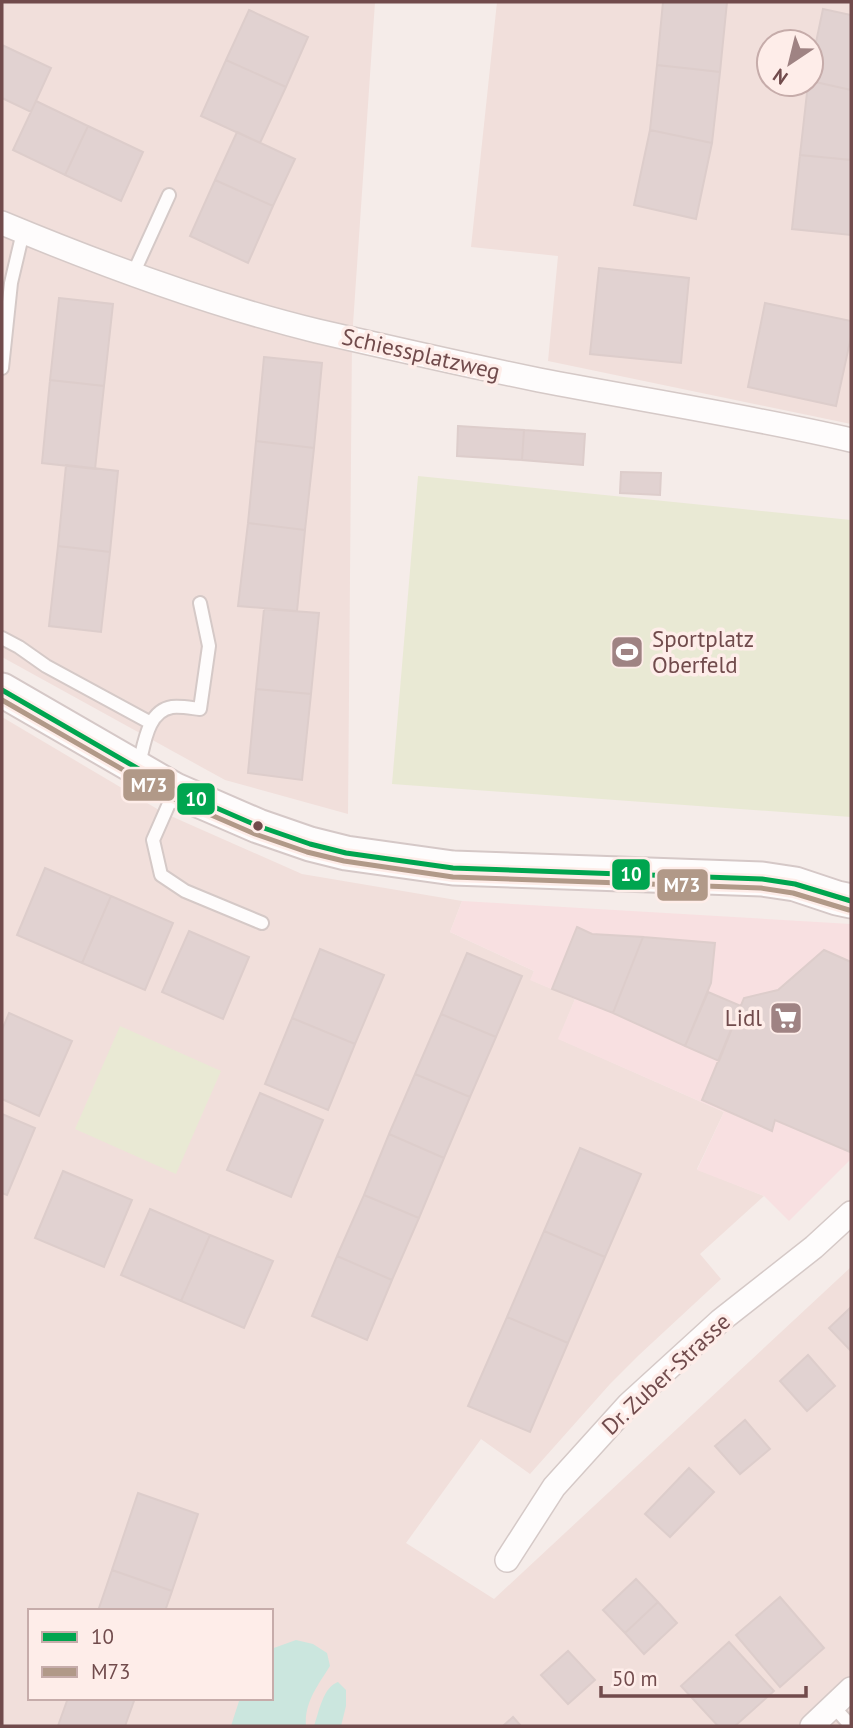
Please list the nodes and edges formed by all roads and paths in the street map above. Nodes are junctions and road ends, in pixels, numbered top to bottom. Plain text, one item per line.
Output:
1 (169, 195) dead end
2 (12, 227) edge
3 (134, 274) junction
4 (2, 368) edge
5 (851, 440) edge
6 (200, 603) dead end
7 (2, 638) edge
8 (2, 690) edge
9 (151, 723) junction
10 (138, 768) junction
11 (176, 790) junction
12 (851, 882) edge
13 (795, 884) junction
14 (851, 901) edge
15 (262, 923) dead end
16 (851, 1213) edge
17 (507, 1560) dead end
18 (851, 1689) edge
19 (833, 1706) junction
20 (812, 1726) edge
21 (851, 1726) edge

1 - 3 lane
2 - 3 street, Schiessplatzweg
2 - 4 lane
3 - 5 street, Schiessplatzweg
6 - 9 lane
7 - 9 lane
8 - 10 main road
9 - 10 lane
10 - 11 main road
11 - 13 main road
11 - 15 lane
12 - 13 main road
13 - 14 main road
16 - 17 street, Dr. Zuber-Strasse
18 - 19 street
19 - 20 street
19 - 21 lane

